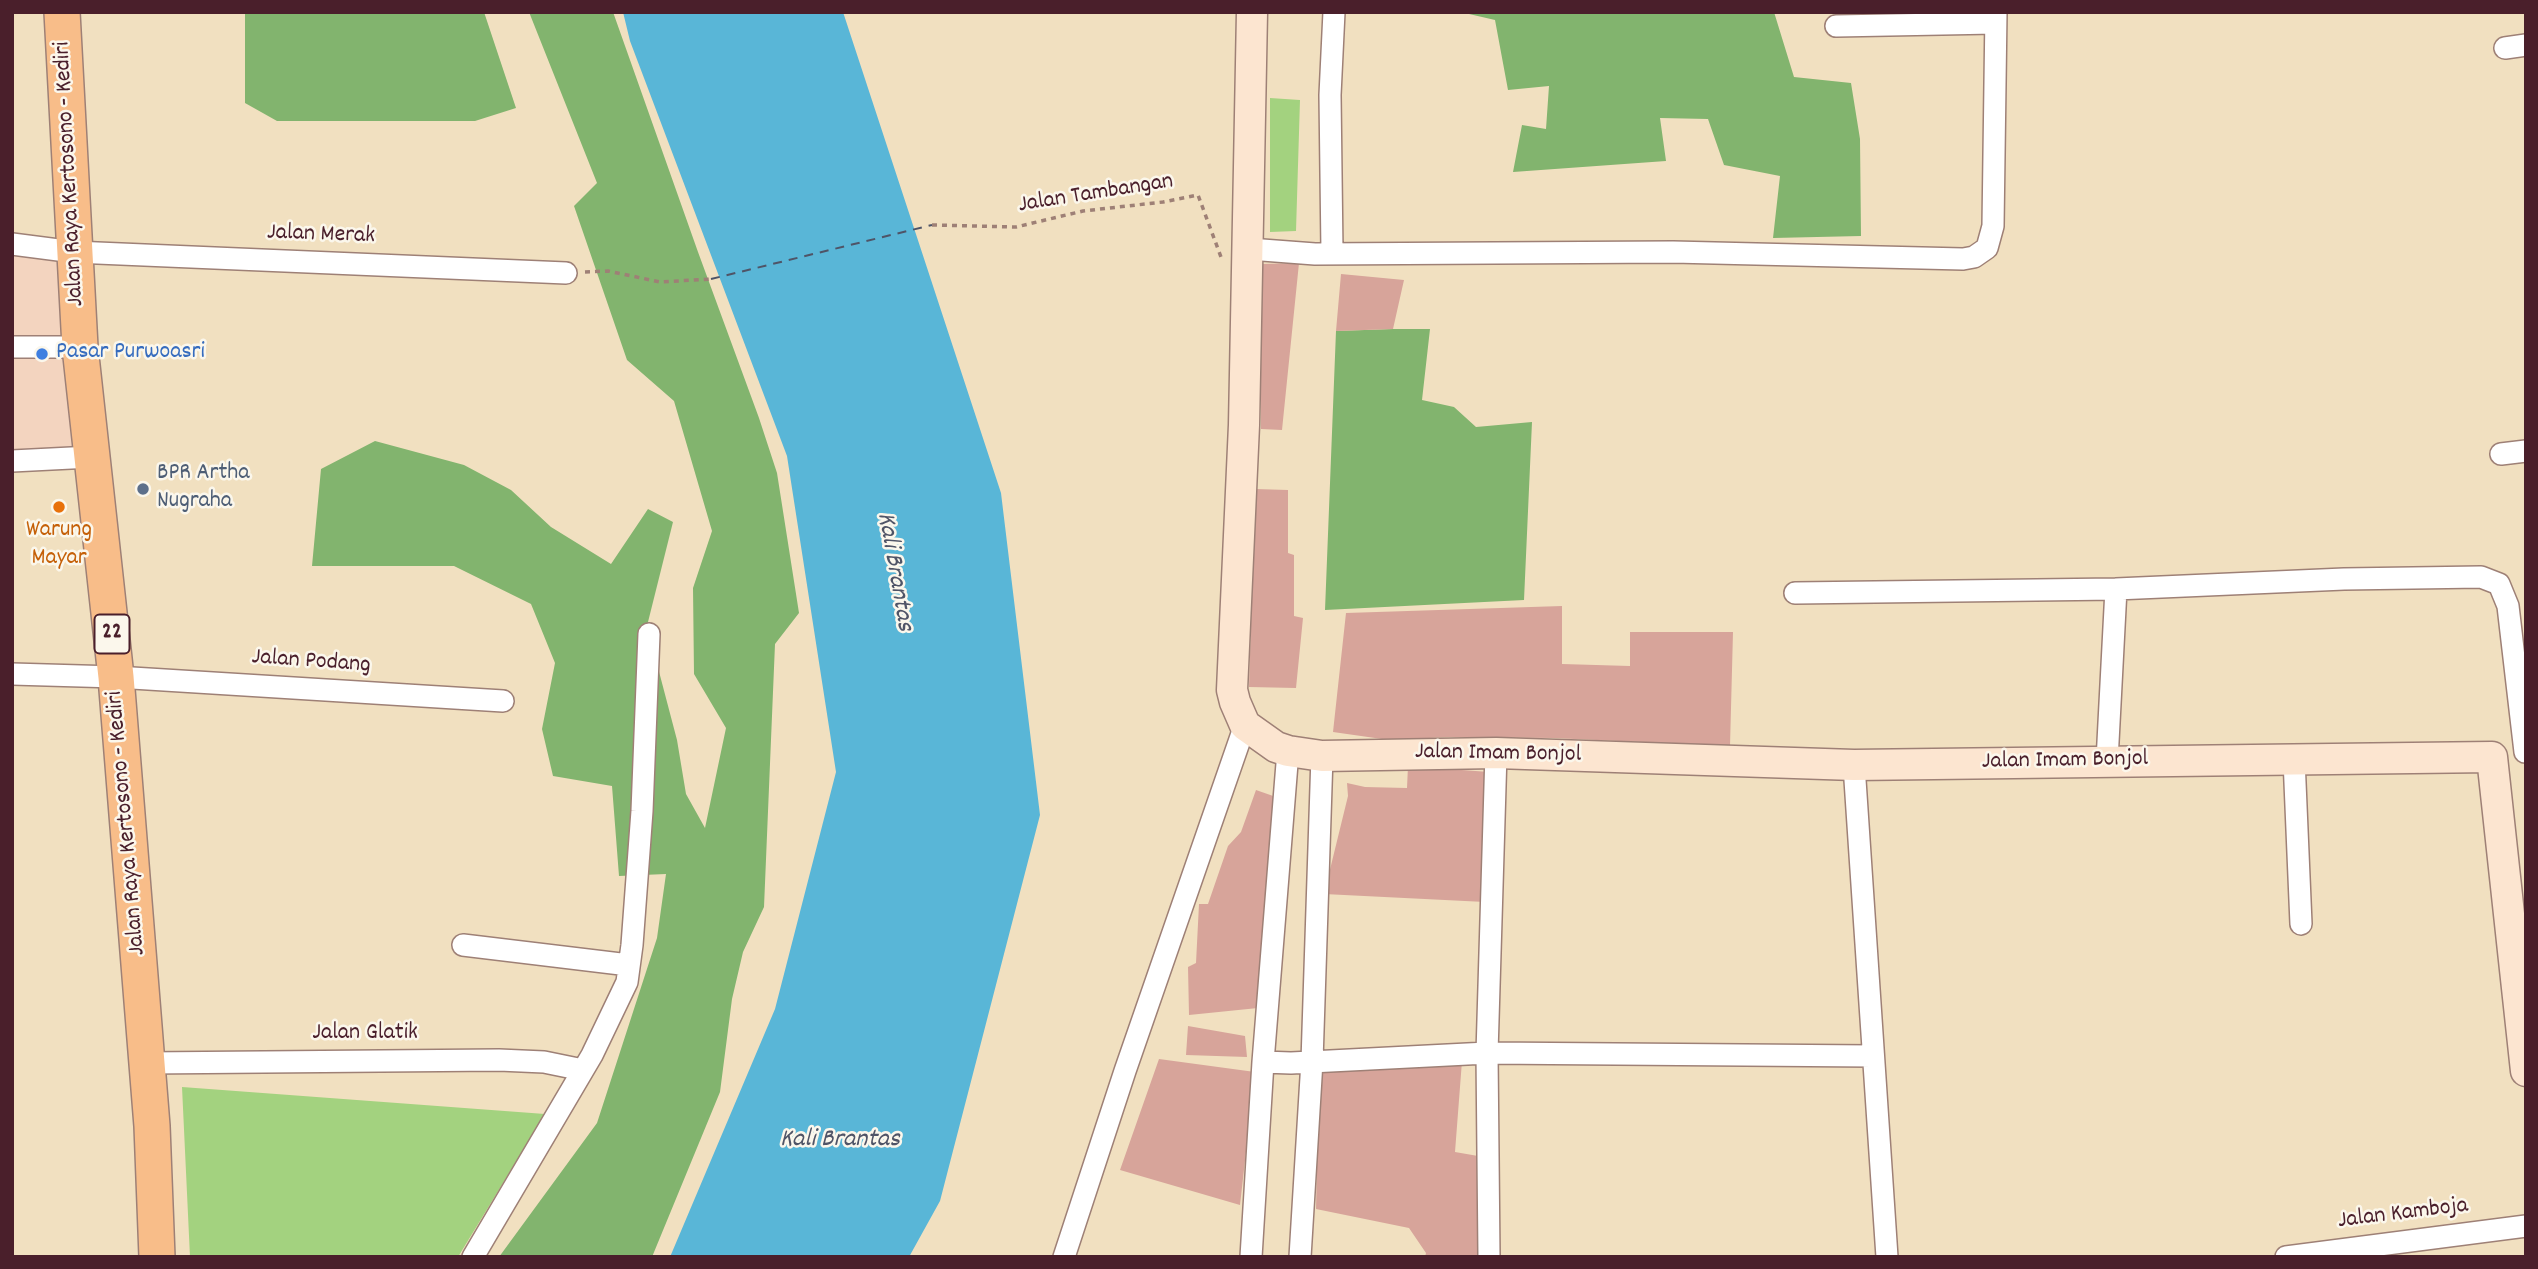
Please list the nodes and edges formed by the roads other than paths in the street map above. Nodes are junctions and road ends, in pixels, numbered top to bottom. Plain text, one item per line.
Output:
1 (62, 12) edge
2 (1252, 12) edge
3 (1334, 12) edge
4 (1996, 18) edge
5 (1836, 26) dead end
6 (12, 244) edge
7 (74, 252) junction
8 (1235, 253) junction
9 (1323, 253) junction
10 (566, 273) road end
11 (12, 347) edge
12 (80, 347) junction
13 (2526, 451) edge
14 (2501, 454) dead end
15 (91, 457) junction
16 (12, 461) edge
17 (2116, 589) junction
18 (1795, 593) dead end
19 (649, 634) dead end
20 (12, 674) edge
21 (116, 677) junction
22 (503, 701) dead end
23 (1245, 725) junction
24 (2525, 751) edge
25 (1496, 753) junction
26 (1305, 754) junction
27 (2492, 757) junction
28 (2294, 760) junction
29 (2107, 761) junction
30 (1854, 765) junction
31 (2301, 924) dead end
32 (463, 946) dead end
33 (629, 965) junction
34 (1486, 1053) junction
35 (1873, 1056) junction
36 (1263, 1062) junction
37 (1301, 1062) junction
38 (146, 1063) junction
39 (583, 1070) junction
40 (2526, 1071) edge
41 (2526, 1226) edge
42 (157, 1257) edge
43 (472, 1257) edge
44 (1064, 1257) edge
45 (1251, 1257) edge
46 (1300, 1257) edge
47 (1489, 1257) edge
48 (1887, 1257) edge
49 (2286, 1257) edge

1 - 7 highway, Jalan Raya Kertosono - Kediri / 22
2 - 8 main road
3 - 9 street
4 - 5 street
4 - 9 street
6 - 7 street, Jalan Merak
7 - 10 street, Jalan Merak
7 - 12 highway, Jalan Raya Kertosono - Kediri / 22
8 - 9 street
8 - 23 main road
11 - 12 street
12 - 15 highway, Jalan Raya Kertosono - Kediri / 22
13 - 14 street
15 - 16 street
15 - 21 highway, Jalan Raya Kertosono - Kediri / 22
17 - 18 street
17 - 24 street
17 - 29 street
19 - 33 street
20 - 21 street, Jalan Podang
21 - 22 street, Jalan Podang
21 - 38 highway, Jalan Raya Kertosono - Kediri / 22
23 - 26 main road
23 - 44 street
24 - 27 street
25 - 26 main road, Jalan Imam Bonjol
25 - 30 main road, Jalan Imam Bonjol
25 - 34 street
26 - 36 street
26 - 37 street
27 - 28 main road, Jalan Imam Bonjol
27 - 40 main road
28 - 29 main road, Jalan Imam Bonjol
28 - 31 street
29 - 30 main road, Jalan Imam Bonjol
30 - 35 street
32 - 33 street
33 - 39 street
34 - 35 street
34 - 37 street
34 - 47 street
35 - 48 street
36 - 37 street
36 - 45 street
37 - 46 street
38 - 39 street, Jalan Glatik
38 - 42 highway, Jalan Raya Kertosono - Kediri / 22
39 - 43 street
41 - 49 street, Jalan Kamboja

